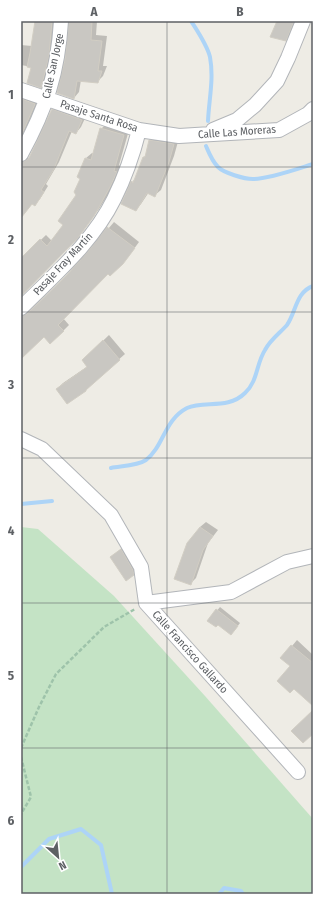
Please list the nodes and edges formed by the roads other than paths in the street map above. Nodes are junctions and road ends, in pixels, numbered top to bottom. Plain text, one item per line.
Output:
1 (62, 21) edge
2 (303, 21) edge
3 (21, 90) edge
4 (47, 99) junction
5 (313, 109) edge
6 (139, 130) junction
7 (204, 134) junction
8 (179, 136) joint
9 (21, 154) edge
10 (21, 308) edge
11 (21, 439) edge
12 (313, 556) edge
13 (146, 603) junction
14 (298, 772) dead end

1 - 4 street, Calle San Jorge
2 - 7 street
3 - 4 street, Pasaje Santa Rosa
4 - 6 street, Pasaje Santa Rosa
4 - 9 street, Calle San Jorge
5 - 7 street, Calle Las Moreras
6 - 8 street, Pasaje Santa Rosa
6 - 10 street, Pasaje Fray Martín
7 - 8 street, Calle Las Moreras
11 - 13 street, Calle Francisco Gallardo
12 - 13 street
13 - 14 street, Calle Francisco Gallardo

